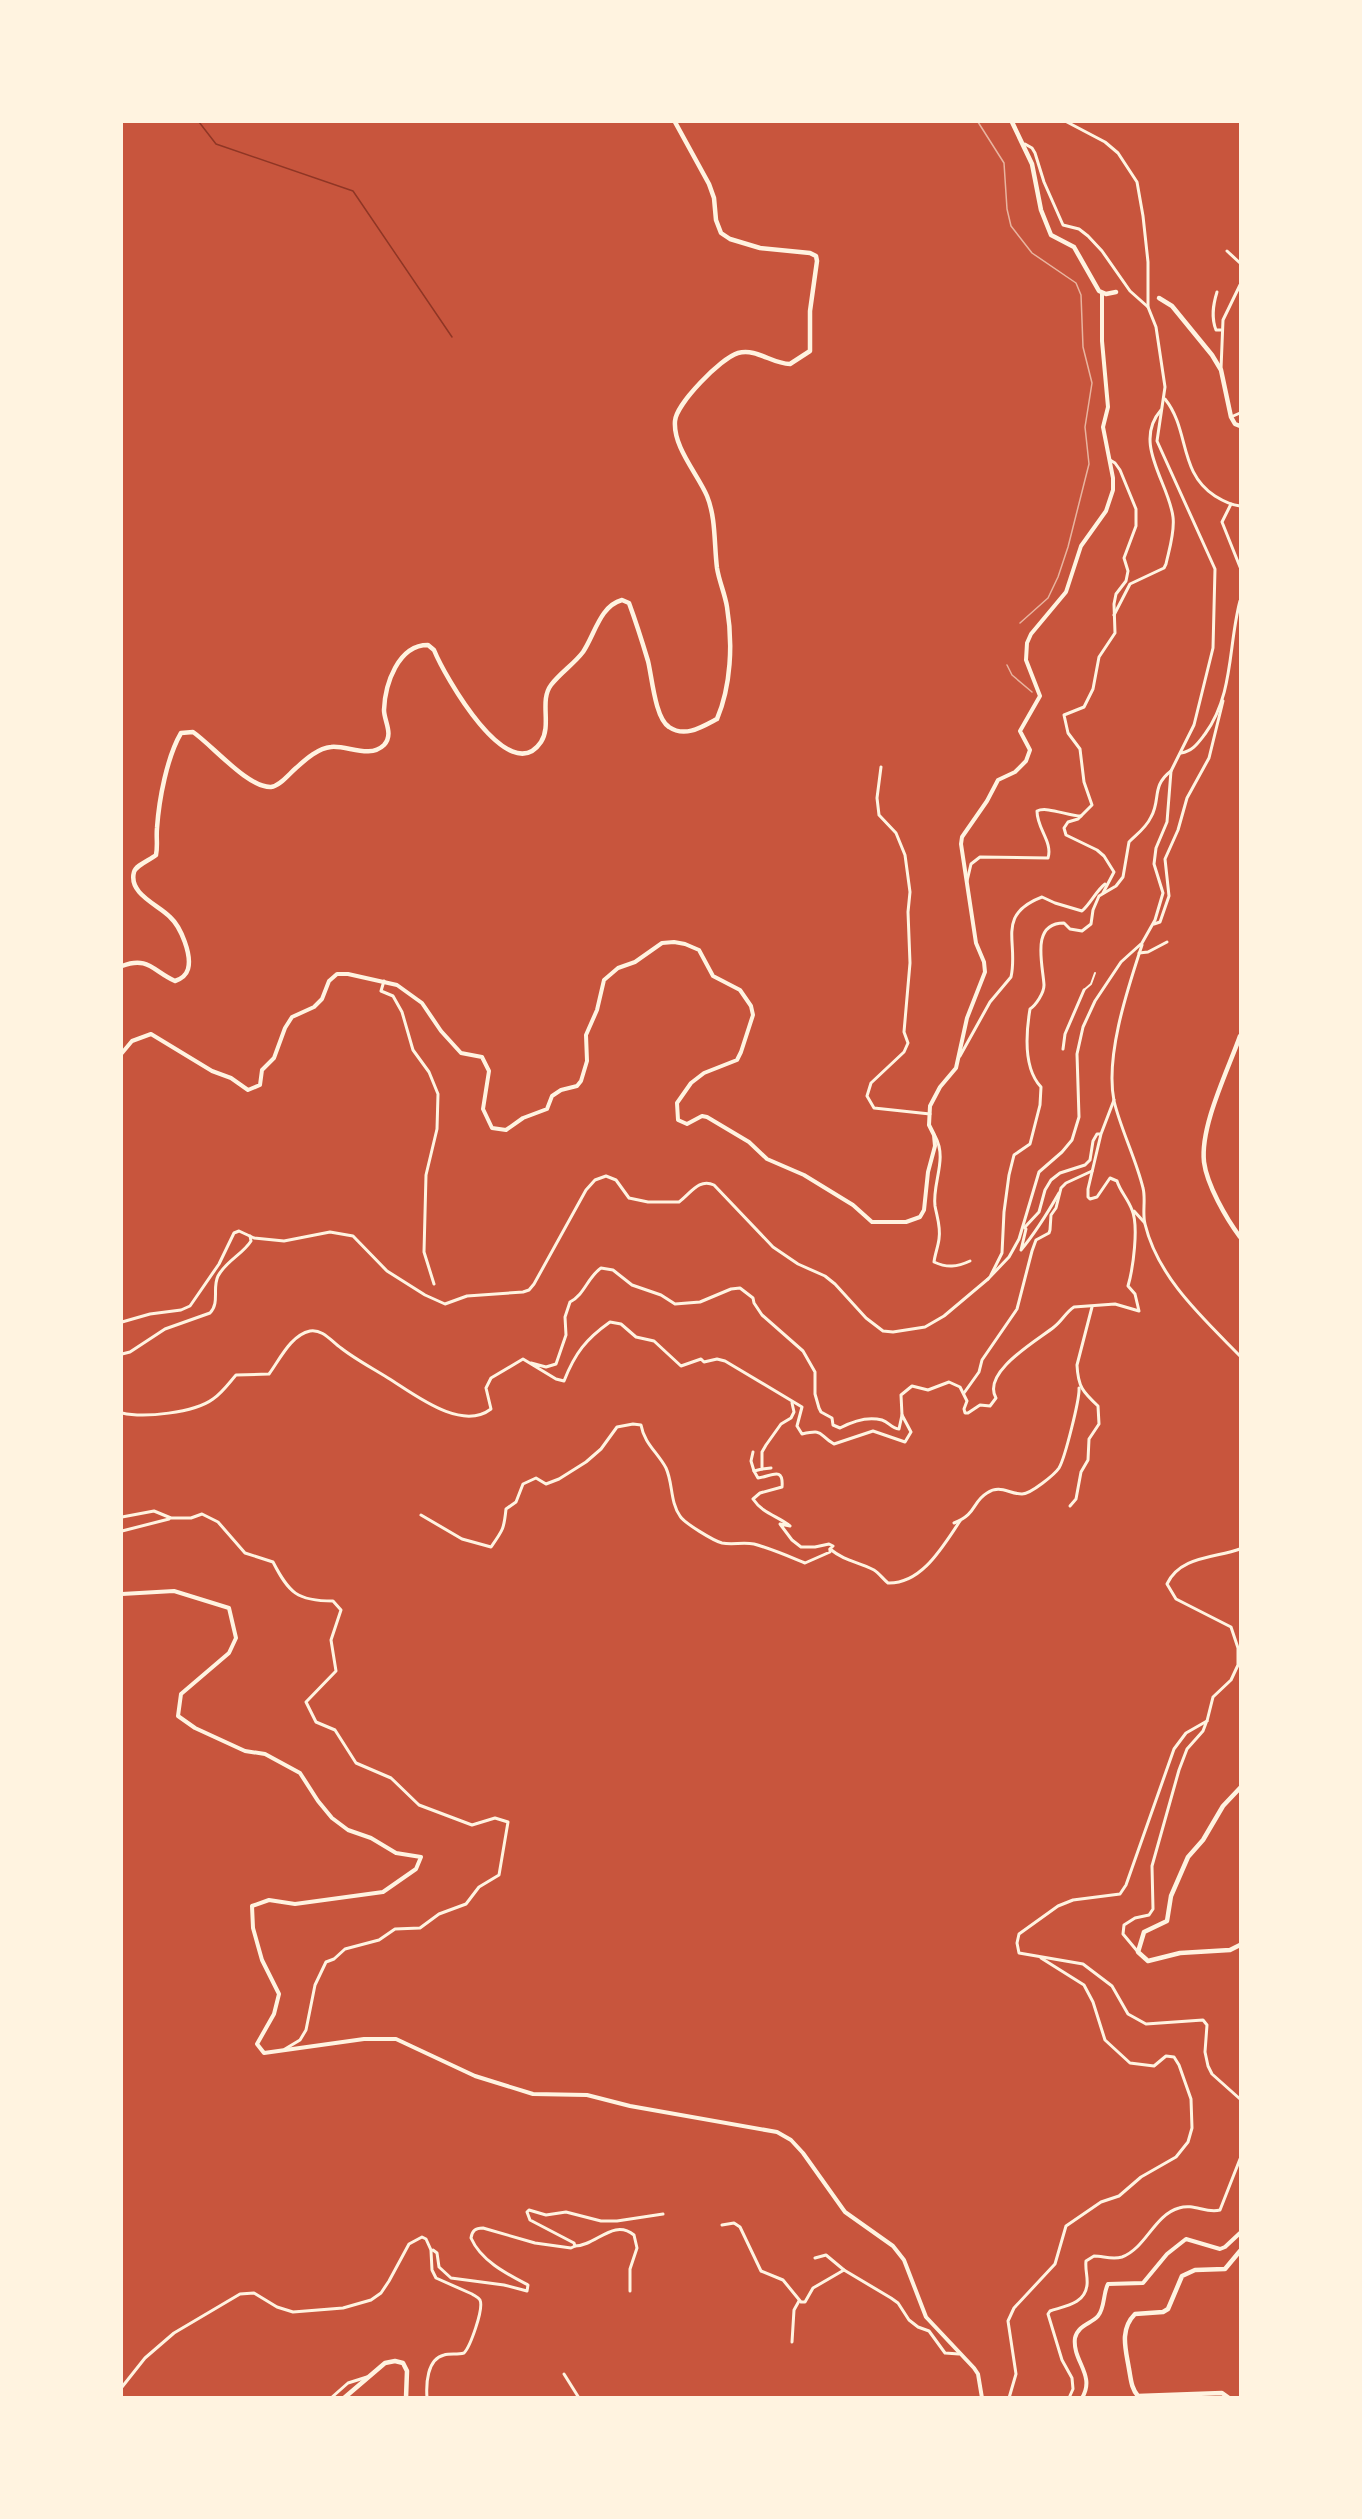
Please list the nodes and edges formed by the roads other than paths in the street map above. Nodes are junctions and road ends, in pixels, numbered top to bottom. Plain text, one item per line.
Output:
1 (675, 122) edge
2 (1012, 122) edge
3 (1067, 122) edge
4 (1024, 144) junction
5 (1227, 250) dead end
6 (1240, 263) edge
7 (1240, 285) edge
8 (1116, 292) dead end
9 (1217, 292) dead end
10 (1102, 294) junction
11 (1159, 298) dead end
12 (1148, 307) junction
13 (1221, 330) junction
14 (1221, 370) junction
15 (1165, 399) junction
16 (1163, 409) junction
17 (1240, 413) edge
18 (1231, 417) junction
19 (1240, 426) edge
20 (1110, 460) junction
21 (1231, 504) junction
22 (1240, 506) edge
23 (1240, 567) edge
24 (1240, 601) edge
25 (1114, 615) junction
26 (1223, 701) junction
27 (1181, 753) junction
28 (880, 767) dead end
29 (1171, 771) junction
30 (1082, 815) junction
31 (1107, 883) junction
32 (967, 884) junction
33 (1103, 893) junction
34 (1153, 924) junction
35 (1167, 942) dead end
36 (1142, 943) junction
37 (1139, 953) junction
38 (122, 966) edge
39 (1095, 973) dead end
40 (384, 981) junction
41 (1084, 990) joint
42 (1240, 1036) edge
43 (1063, 1049) dead end
44 (122, 1053) edge
45 (960, 1057) junction
46 (1114, 1100) junction
47 (930, 1114) junction
48 (1101, 1134) junction
49 (934, 1135) junction
50 (1093, 1170) junction
51 (1061, 1188) junction
52 (1132, 1210) junction
53 (1145, 1223) junction
54 (1024, 1228) junction
55 (250, 1236) junction
56 (1240, 1237) edge
57 (970, 1262) dead end
58 (988, 1279) junction
59 (434, 1284) dead end
60 (1092, 1307) junction
61 (122, 1322) edge
62 (122, 1354) edge
63 (1240, 1356) edge
64 (531, 1362) junction
65 (1078, 1383) junction
66 (964, 1393) junction
67 (792, 1401) junction
68 (122, 1413) edge
69 (902, 1415) junction
70 (753, 1452) dead end
71 (771, 1467) dead end
72 (762, 1469) junction
73 (754, 1472) junction
74 (1070, 1506) dead end
75 (421, 1515) dead end
76 (122, 1517) edge
77 (171, 1518) junction
78 (960, 1521) junction
79 (954, 1523) dead end
80 (122, 1531) edge
81 (830, 1549) junction
82 (1240, 1549) edge
83 (122, 1594) edge
84 (1207, 1721) junction
85 (1240, 1788) edge
86 (1240, 1945) edge
87 (1138, 1952) junction
88 (1041, 1958) junction
89 (285, 2049) junction
90 (1240, 2099) edge
91 (1240, 2159) edge
92 (663, 2214) dead end
93 (722, 2225) dead end
94 (1240, 2233) edge
95 (575, 2246) junction
96 (431, 2251) junction
97 (1240, 2251) edge
98 (815, 2258) dead end
99 (844, 2270) junction
100 (630, 2291) dead end
101 (799, 2301) junction
102 (792, 2342) dead end
103 (959, 2354) junction
104 (564, 2374) dead end
105 (367, 2377) junction
106 (122, 2387) edge
107 (331, 2397) edge
108 (344, 2397) edge
109 (406, 2397) edge
110 (427, 2397) edge
111 (579, 2397) edge
112 (982, 2397) edge
113 (1010, 2397) edge
114 (1069, 2397) edge
115 (1083, 2397) edge
116 (1229, 2397) edge

1 - 38 main road
2 - 4 main road
3 - 12 street
4 - 10 main road
4 - 12 street
5 - 6 street
7 - 13 street
8 - 10 main road
9 - 13 street
10 - 20 main road
11 - 14 main road
12 - 15 street
13 - 14 street
14 - 18 main road
15 - 16 street
15 - 21 street
16 - 25 street
16 - 27 street
17 - 18 street
18 - 19 main road
20 - 25 street
20 - 32 main road
21 - 22 street
21 - 23 street
24 - 26 street
25 - 30 street
26 - 27 street
26 - 34 street
27 - 29 street
28 - 47 street
29 - 33 street
29 - 34 street
30 - 31 street
30 - 32 street
31 - 33 street
31 - 45 street
32 - 45 main road
33 - 58 street
34 - 36 street
35 - 37 street
36 - 37 street
36 - 54 street
37 - 46 street
39 - 41 street
40 - 44 main road
40 - 49 main road
40 - 59 street
41 - 43 street
42 - 56 main road
45 - 47 main road
46 - 48 street
46 - 53 street
47 - 49 main road
48 - 50 street
48 - 54 street
49 - 57 street
50 - 51 street
50 - 52 street
51 - 54 street
51 - 66 street
52 - 53 street
52 - 60 street
53 - 63 street
54 - 58 street
55 - 58 street
55 - 61 street
55 - 62 street
60 - 65 street
60 - 66 street
64 - 67 street
64 - 68 street
64 - 69 street
65 - 74 street
65 - 78 street
66 - 69 street
67 - 69 street
67 - 72 street
70 - 73 street
71 - 72 street
72 - 73 street
73 - 81 street
75 - 81 street
76 - 77 street
77 - 80 street
77 - 89 street
78 - 79 street
78 - 81 street
82 - 84 street
83 - 89 main road
84 - 87 street
84 - 88 street
85 - 87 main road
86 - 87 main road
88 - 90 street
88 - 113 street
89 - 103 main road
91 - 114 street
92 - 95 street
93 - 101 street
94 - 115 main road
95 - 96 street
95 - 100 street
96 - 106 street
96 - 110 street
97 - 116 main road
98 - 99 street
99 - 101 street
99 - 103 street
101 - 102 street
103 - 112 main road
104 - 111 street
105 - 107 street
105 - 108 main road
105 - 109 main road

